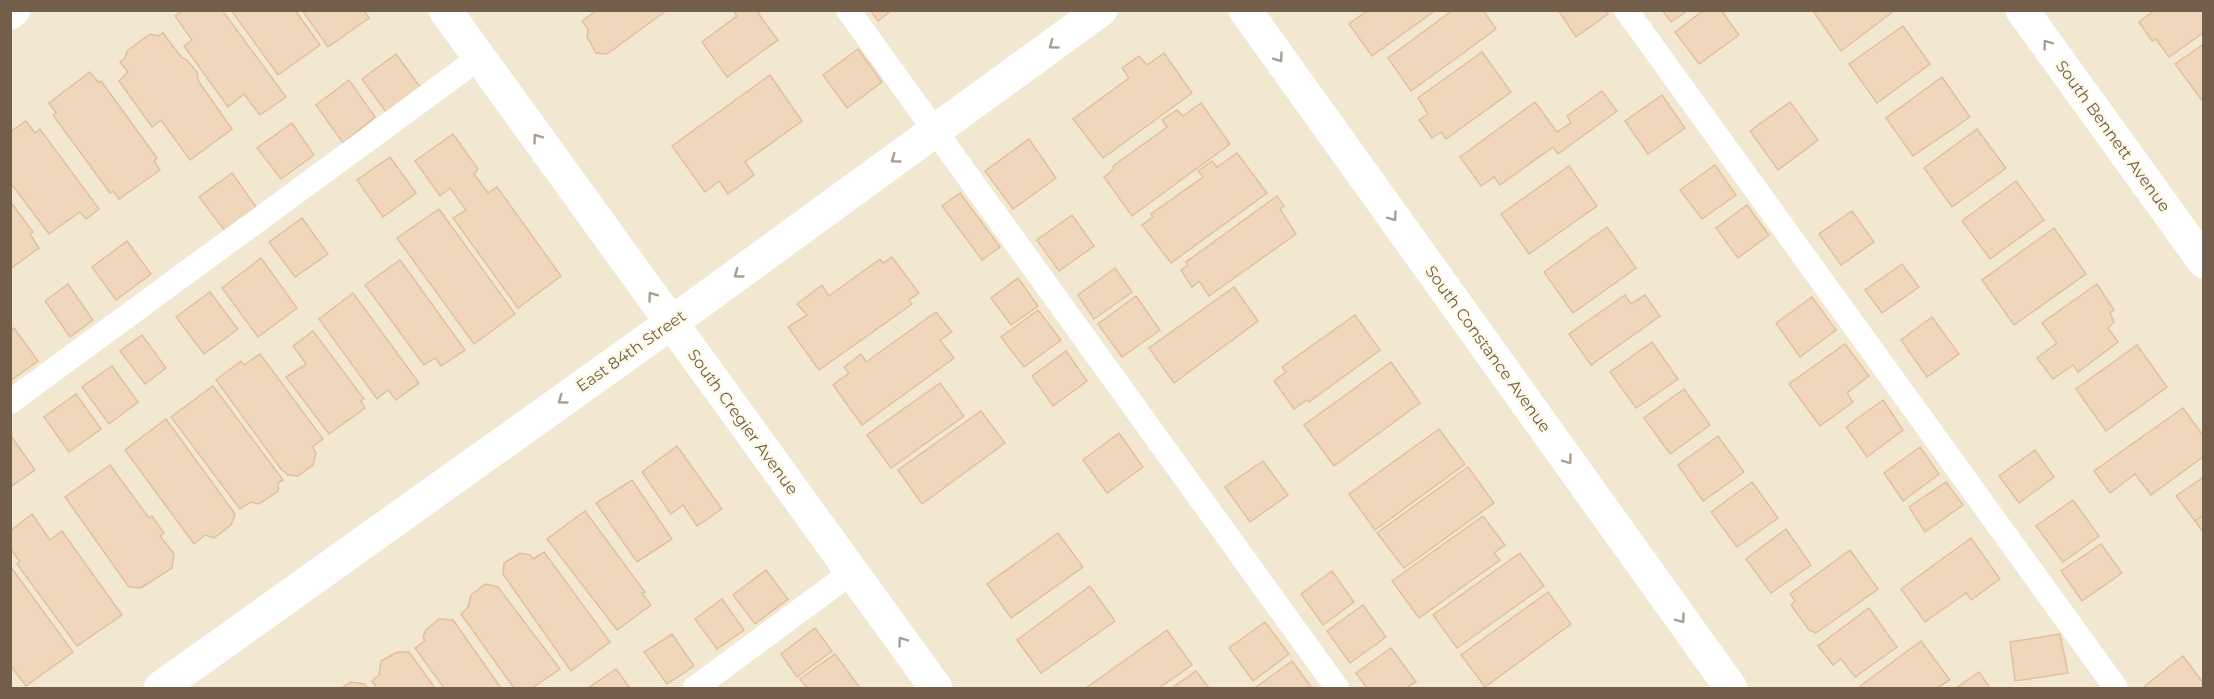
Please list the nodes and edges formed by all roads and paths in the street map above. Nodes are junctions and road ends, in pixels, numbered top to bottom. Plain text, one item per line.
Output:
1 (14, 10) edge
2 (445, 10) edge
3 (848, 10) edge
4 (1101, 10) edge
5 (1245, 10) edge
6 (1626, 10) edge
7 (2022, 10) edge
8 (10, 13) edge
9 (479, 58) junction
10 (934, 131) junction
11 (2204, 262) edge
12 (671, 323) junction
13 (10, 402) edge
14 (852, 572) junction
15 (160, 688) edge
16 (694, 688) edge
17 (936, 688) edge
18 (1337, 688) edge
19 (1731, 688) edge
20 (2116, 688) edge

1 - 8 street
2 - 9 street, South Cregier Avenue
3 - 10 lane
4 -> 10 street, East 84th Street
5 -> 19 street, South Constance Avenue
6 - 20 lane
11 -> 7 street, South Bennett Avenue
12 -> 9 street, South Cregier Avenue
9 - 13 lane
10 -> 12 street, East 84th Street
10 - 18 lane
12 - 14 street, South Cregier Avenue
12 -> 15 street, East 84th Street
14 - 16 lane
17 -> 14 street, South Cregier Avenue

